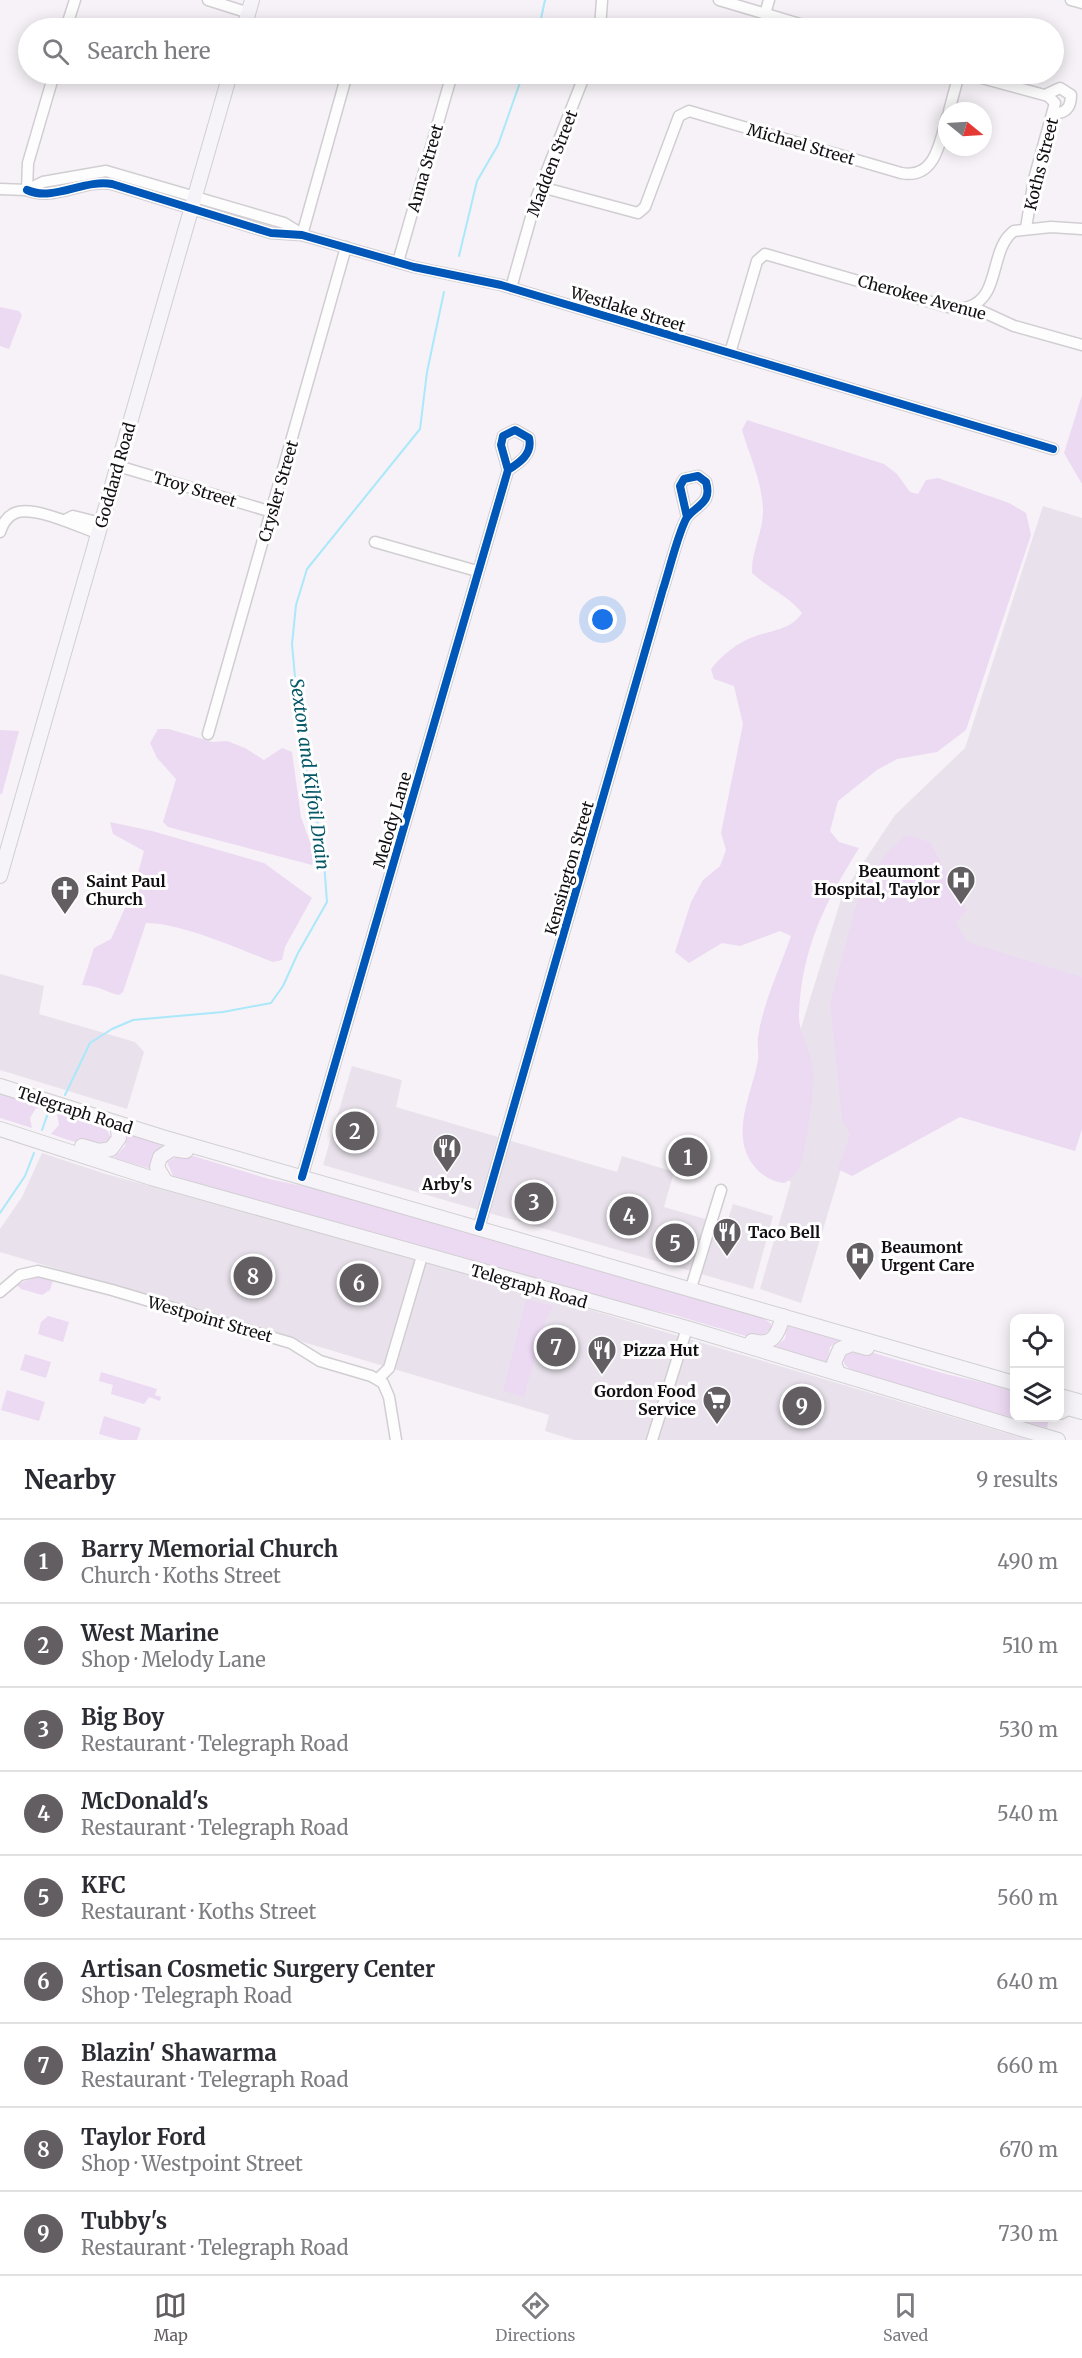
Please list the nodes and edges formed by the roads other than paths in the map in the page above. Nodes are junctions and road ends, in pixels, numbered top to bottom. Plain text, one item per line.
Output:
1 (75, 0) edge
2 (208, 0) edge
3 (602, 0) edge
4 (719, 0) edge
5 (769, 0) edge
6 (1071, 0) edge
7 (251, 3) edge
8 (1082, 3) edge
9 (765, 14) junction
10 (69, 18) edge
11 (247, 18) edge
12 (601, 18) edge
13 (779, 18) edge
14 (51, 84) edge
15 (227, 84) edge
16 (344, 84) edge
17 (450, 84) edge
18 (581, 84) edge
19 (956, 84) edge
20 (1001, 84) edge
21 (1049, 98) junction
22 (951, 102) edge
23 (1053, 113) junction
24 (938, 146) edge
25 (541, 187) junction
26 (0, 189) edge
27 (27, 190) junction
28 (194, 203) junction
29 (1026, 228) junction
30 (1082, 229) edge
31 (302, 235) junction
32 (346, 247) junction
33 (398, 262) junction
34 (511, 288) junction
35 (965, 308) junction
36 (1082, 345) edge
37 (730, 353) junction
38 (1053, 449) dead end
39 (118, 466) junction
40 (508, 470) dead end
41 (272, 512) junction
42 (687, 517) dead end
43 (100, 528) junction
44 (0, 532) edge
45 (375, 542) dead end
46 (477, 571) junction
47 (208, 734) dead end
48 (0, 876) edge
49 (0, 1086) edge
50 (0, 1121) edge
51 (117, 1123) junction
52 (0, 1129) edge
53 (302, 1177) junction
54 (166, 1182) junction
55 (321, 1182) junction
56 (721, 1190) dead end
57 (479, 1227) junction
58 (422, 1256) junction
59 (691, 1288) junction
60 (0, 1292) edge
61 (621, 1311) junction
62 (783, 1316) junction
63 (687, 1328) junction
64 (974, 1371) junction
65 (838, 1373) junction
66 (378, 1379) junction
67 (1010, 1382) edge
68 (1064, 1397) edge
69 (1082, 1402) edge
70 (1064, 1410) edge
71 (1082, 1412) edge
72 (1055, 1422) edge
73 (396, 1440) edge
74 (652, 1440) edge
75 (1059, 1440) edge

1 - 10 street
2 - 7 street
3 - 12 street
4 - 9 street
5 - 9 street
6 - 8 street
7 - 11 main road
9 - 13 street
14 - 27 street
15 - 28 main road, Goddard Road
16 - 31 street
17 - 33 street, Anna Street
18 - 25 street, Madden Street
19 - 22 street
20 - 21 street
21 - 23 street, Koths Street
21 - 23 street
23 - 29 street, Koths Street
24 - 25 street, Michael Street
25 - 34 street, Madden Street
26 - 27 street, Westlake Street
27 - 28 street, Westlake Street
28 - 31 street, Westlake Street
28 - 39 main road, Goddard Road
29 - 30 street
29 - 35 street, Koths Street
31 - 32 street, Westlake Street
32 - 33 street, Westlake Street
32 - 41 street, Crysler Street
33 - 34 street, Westlake Street
34 - 37 street, Westlake Street
35 - 36 street, Cherokee Avenue
35 - 37 street, Cherokee Avenue
37 - 38 street, Westlake Street
39 - 41 street, Troy Street
39 - 43 main road, Goddard Road
40 - 46 street, Melody Lane
41 - 47 street, Crysler Street
42 - 57 street, Kensington Street
43 - 44 street
43 - 48 main road, Goddard Road
45 - 46 street
46 - 53 street, Melody Lane
49 - 51 main road, Telegraph Road
50 - 51 main road
51 - 53 main road, Telegraph Road
52 - 54 main road, Telegraph Road
53 - 55 main road, Telegraph Road
54 - 55 main road
54 - 58 main road, Telegraph Road
55 - 57 main road, Telegraph Road
56 - 59 street
57 - 59 main road, Telegraph Road
58 - 61 main road, Telegraph Road
58 - 66 street
59 - 62 main road, Telegraph Road
60 - 66 street, Westpoint Street
61 - 62 main road
61 - 63 main road, Telegraph Road
62 - 64 main road, Telegraph Road
63 - 65 main road, Telegraph Road
63 - 74 street
64 - 65 main road
64 - 67 main road, Telegraph Road
65 - 75 main road, Telegraph Road
66 - 73 street
68 - 69 main road
70 - 71 main road
72 - 75 main road

